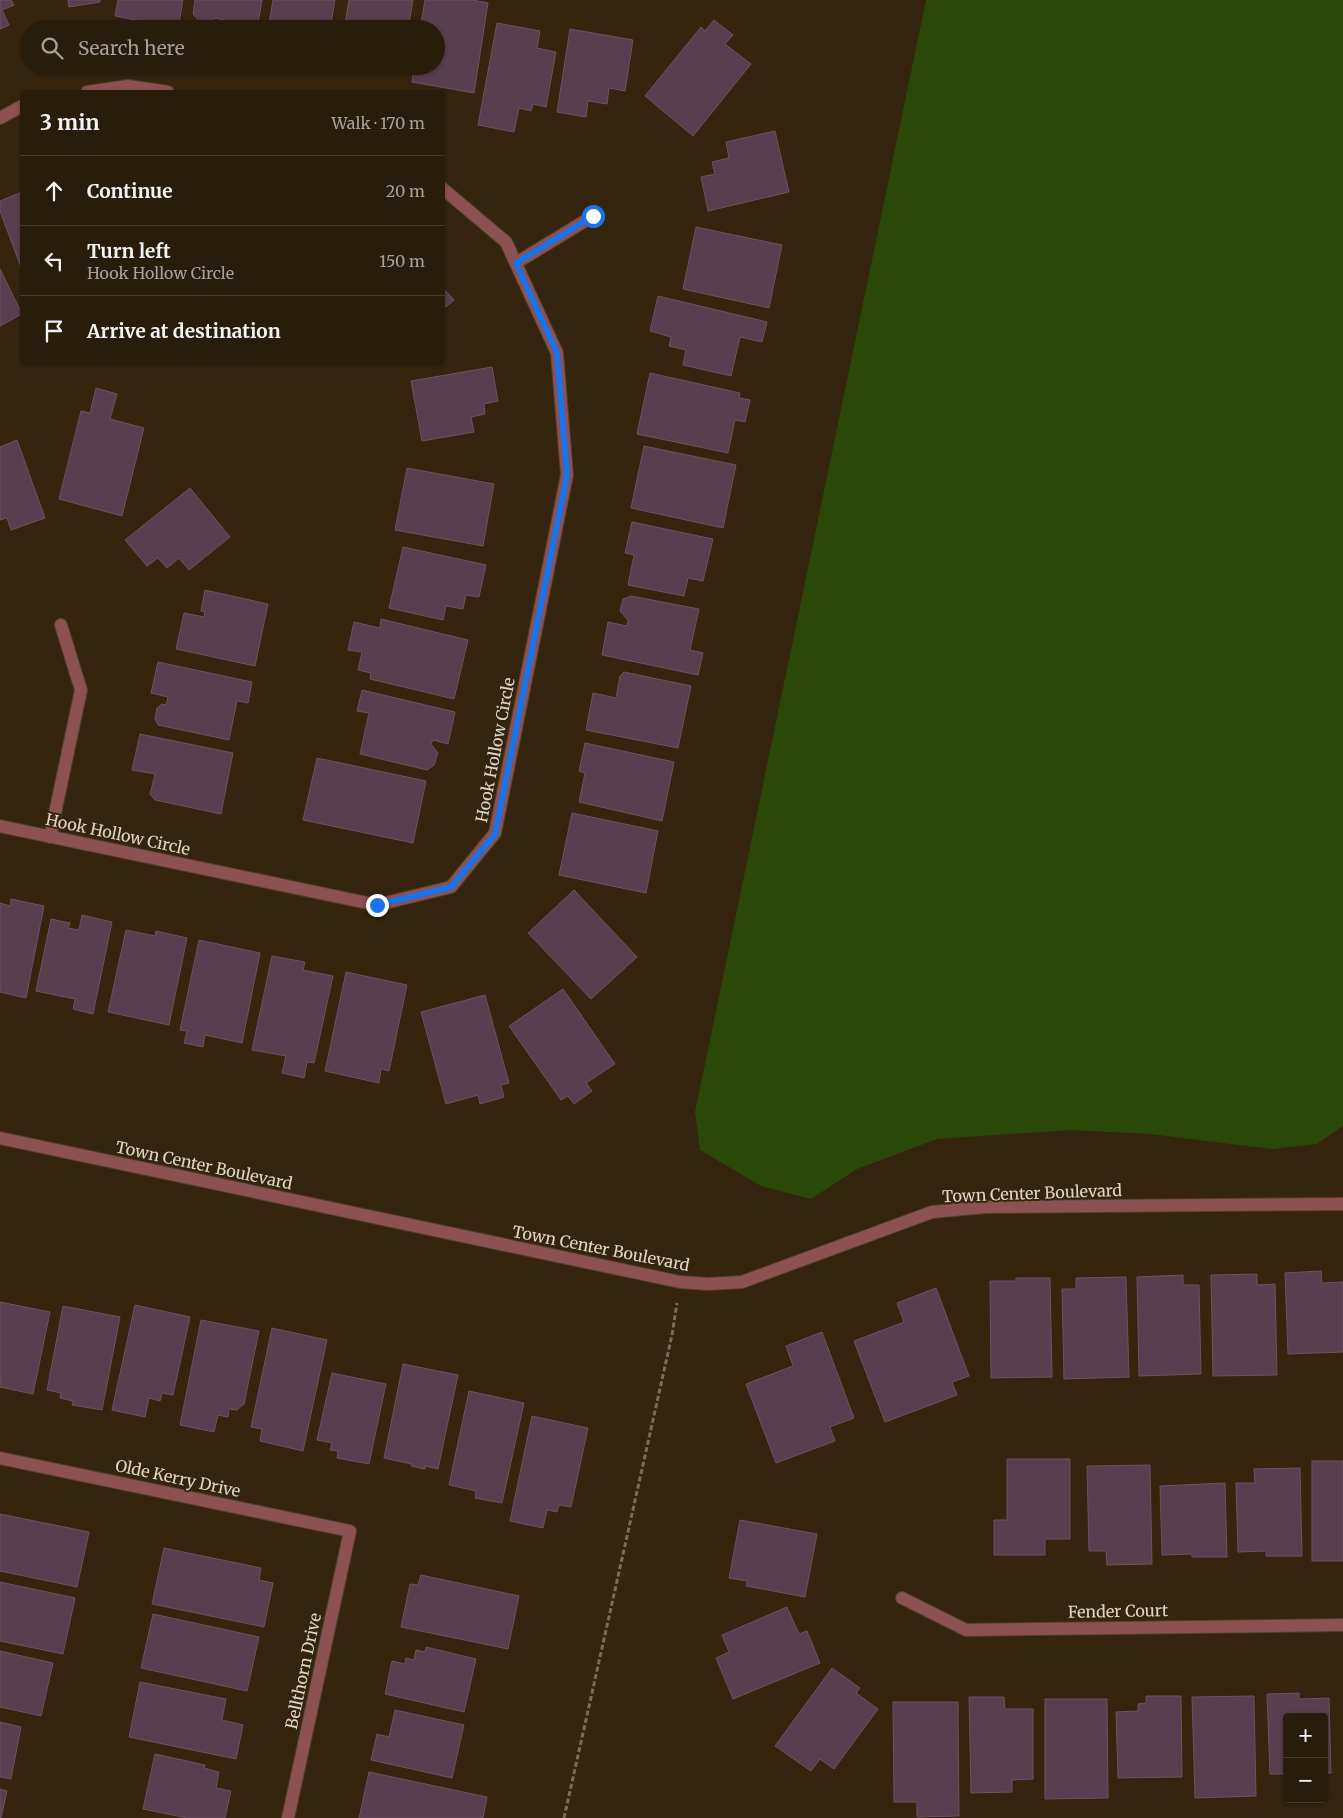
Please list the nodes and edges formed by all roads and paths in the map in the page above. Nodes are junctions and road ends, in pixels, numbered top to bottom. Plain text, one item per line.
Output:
1 (101, 90) edge
2 (155, 90) edge
3 (20, 107) edge
4 (0, 118) edge
5 (445, 191) edge
6 (593, 216) dead end
7 (516, 263) junction
8 (61, 625) dead end
9 (0, 826) edge
10 (50, 837) junction
11 (0, 1138) edge
12 (1343, 1204) edge
13 (680, 1282) junction
14 (0, 1458) edge
15 (350, 1531) joint
16 (902, 1598) dead end
17 (1343, 1625) edge
18 (288, 1818) edge
19 (564, 1818) edge

1 - 2 street
3 - 4 street
5 - 7 street, Hook Hollow Circle
6 - 7 street
7 - 10 street, Hook Hollow Circle
8 - 10 street
9 - 10 street, Hook Hollow Circle
11 - 13 street, Town Center Boulevard
12 - 13 street, Town Center Boulevard
13 - 19 path
14 - 15 street, Olde Kerry Drive
15 - 18 street, Bellthorn Drive
16 - 17 street, Fender Court

